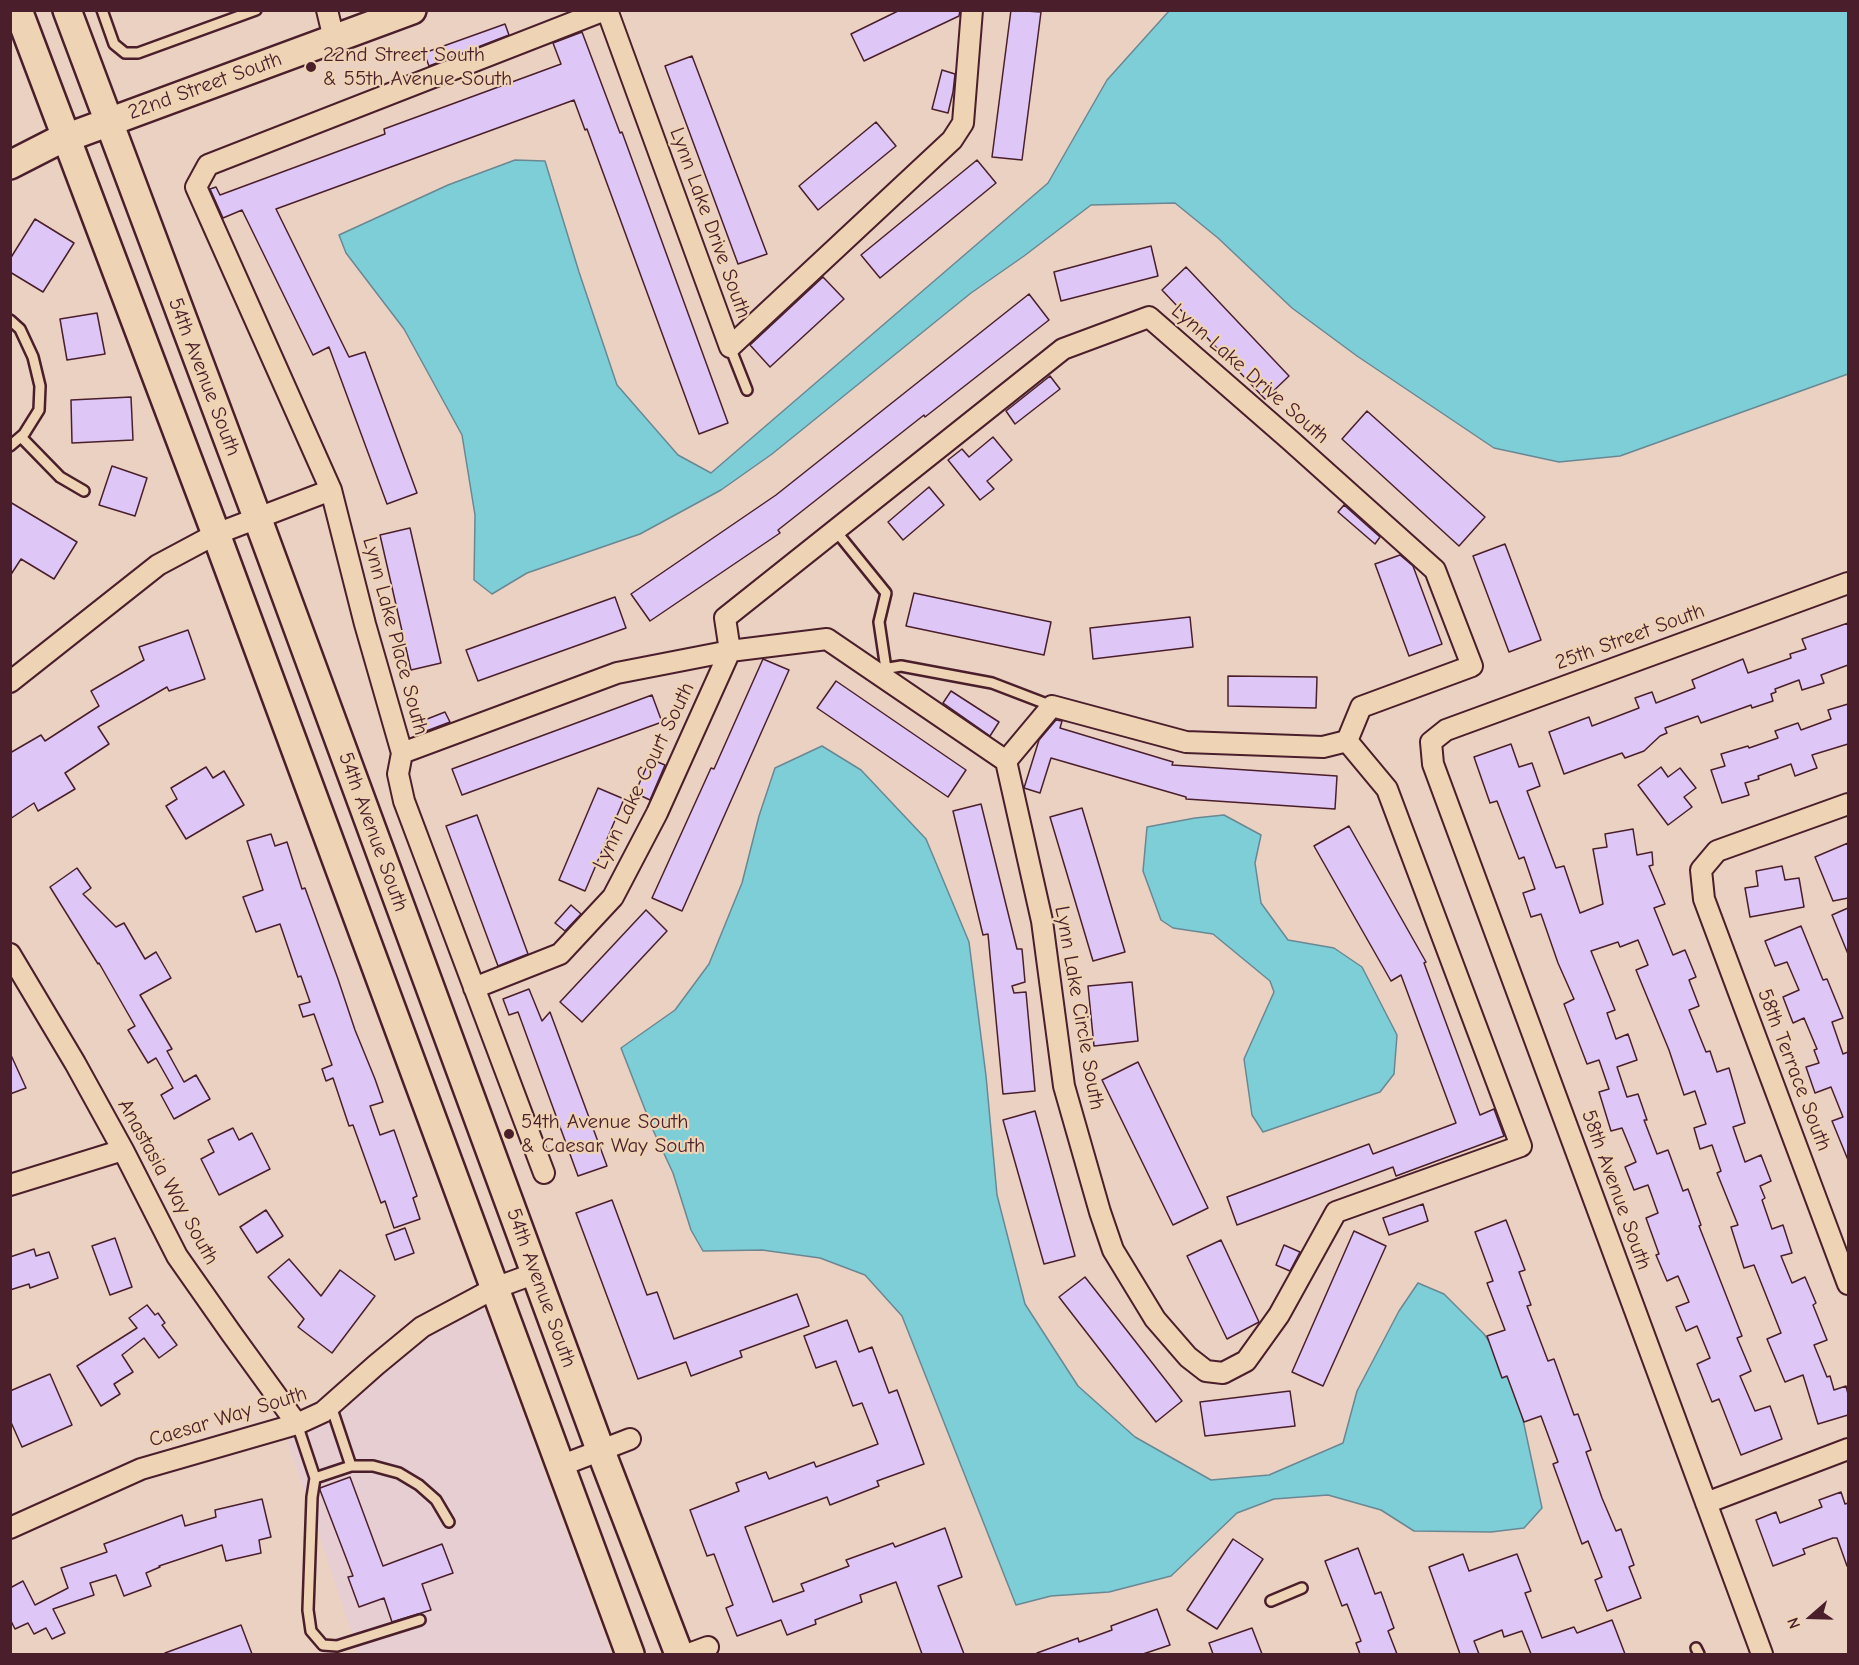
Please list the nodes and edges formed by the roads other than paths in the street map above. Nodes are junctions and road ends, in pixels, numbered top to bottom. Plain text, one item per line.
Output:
1 (18, 10) edge
2 (67, 10) edge
3 (102, 10) edge
4 (256, 10) edge
5 (327, 10) edge
6 (412, 10) edge
7 (606, 10) edge
8 (972, 10) edge
9 (334, 39) junction
10 (108, 122) junction
11 (65, 138) junction
12 (10, 165) edge
13 (196, 187) joint
14 (10, 320) edge
15 (730, 346) junction
16 (747, 390) dead end
17 (21, 437) junction
18 (10, 446) edge
19 (84, 490) dead end
20 (331, 490) junction
21 (257, 517) junction
22 (835, 530) junction
23 (216, 534) junction
24 (1848, 583) edge
25 (730, 651) junction
26 (880, 670) junction
27 (10, 682) edge
28 (1052, 706) junction
29 (1347, 741) junction
30 (1431, 742) joint
31 (402, 753) junction
32 (1005, 761) junction
33 (1848, 804) edge
34 (10, 954) edge
35 (474, 988) junction
36 (123, 1150) junction
37 (544, 1173) dead end
38 (10, 1185) edge
39 (536, 1273) junction
40 (1848, 1284) edge
41 (495, 1288) junction
42 (331, 1406) junction
43 (297, 1424) junction
44 (630, 1439) dead end
45 (600, 1449) junction
46 (1848, 1449) edge
47 (351, 1466) junction
48 (560, 1466) junction
49 (315, 1478) junction
50 (1706, 1503) junction
51 (449, 1522) dead end
52 (10, 1528) edge
53 (1302, 1588) dead end
54 (1271, 1601) dead end
55 (420, 1620) dead end
56 (708, 1647) dead end
57 (630, 1654) edge
58 (679, 1654) edge
59 (688, 1654) edge
60 (1762, 1654) edge

1 - 11 main road, 54th Avenue South
2 - 10 main road, 54th Avenue South
3 - 4 lane
5 - 9 street
6 - 9 main road, 22nd Street South
7 - 13 street, Lynn Lake Drive South
7 - 15 street, Lynn Lake Drive South
8 - 15 street, Lynn Lake Drive South
9 - 10 main road, 22nd Street South
10 - 11 main road, 22nd Street South
10 - 21 main road, 54th Avenue South
11 - 12 main road, 22nd Street South
11 - 23 main road, 54th Avenue South
13 - 20 street, Lynn Lake Place South
14 - 17 lane
15 - 16 lane
17 - 18 lane
17 - 19 lane
20 - 21 street
20 - 31 street, Lynn Lake Place South
21 - 23 street
21 - 39 main road, 54th Avenue South
22 - 25 street, Lynn Lake Drive South
22 - 26 lane
22 - 29 street, Lynn Lake Drive South
23 - 27 street
23 - 41 main road, 54th Avenue South
24 - 30 street, 25th Street South
25 - 26 street
25 - 31 street
25 - 35 street, Lynn Lake Court South
26 - 28 lane
26 - 32 street
28 - 29 street
28 - 32 street
29 - 32 street, Lynn Lake Circle South
30 - 50 street, 58th Avenue South
31 - 35 street, Lynn Lake Place South
33 - 40 street, 58th Terrace South
34 - 36 street, Anastasia Way South
35 - 37 street, Lynn Lake Place South
36 - 38 street
36 - 43 street, Anastasia Way South
39 - 41 street, Caesar Way South
39 - 45 main road, 54th Avenue South
41 - 42 street, Caesar Way South
41 - 48 main road, 54th Avenue South
42 - 43 street, Caesar Way South
42 - 47 lane
43 - 49 lane
43 - 52 street, Caesar Way South
44 - 45 street
45 - 48 street
45 - 58 main road, 54th Avenue South
46 - 50 street
47 - 49 lane
47 - 51 lane
48 - 57 main road, 54th Avenue South
49 - 55 lane
50 - 60 street, 58th Avenue South
53 - 54 lane
56 - 59 street

